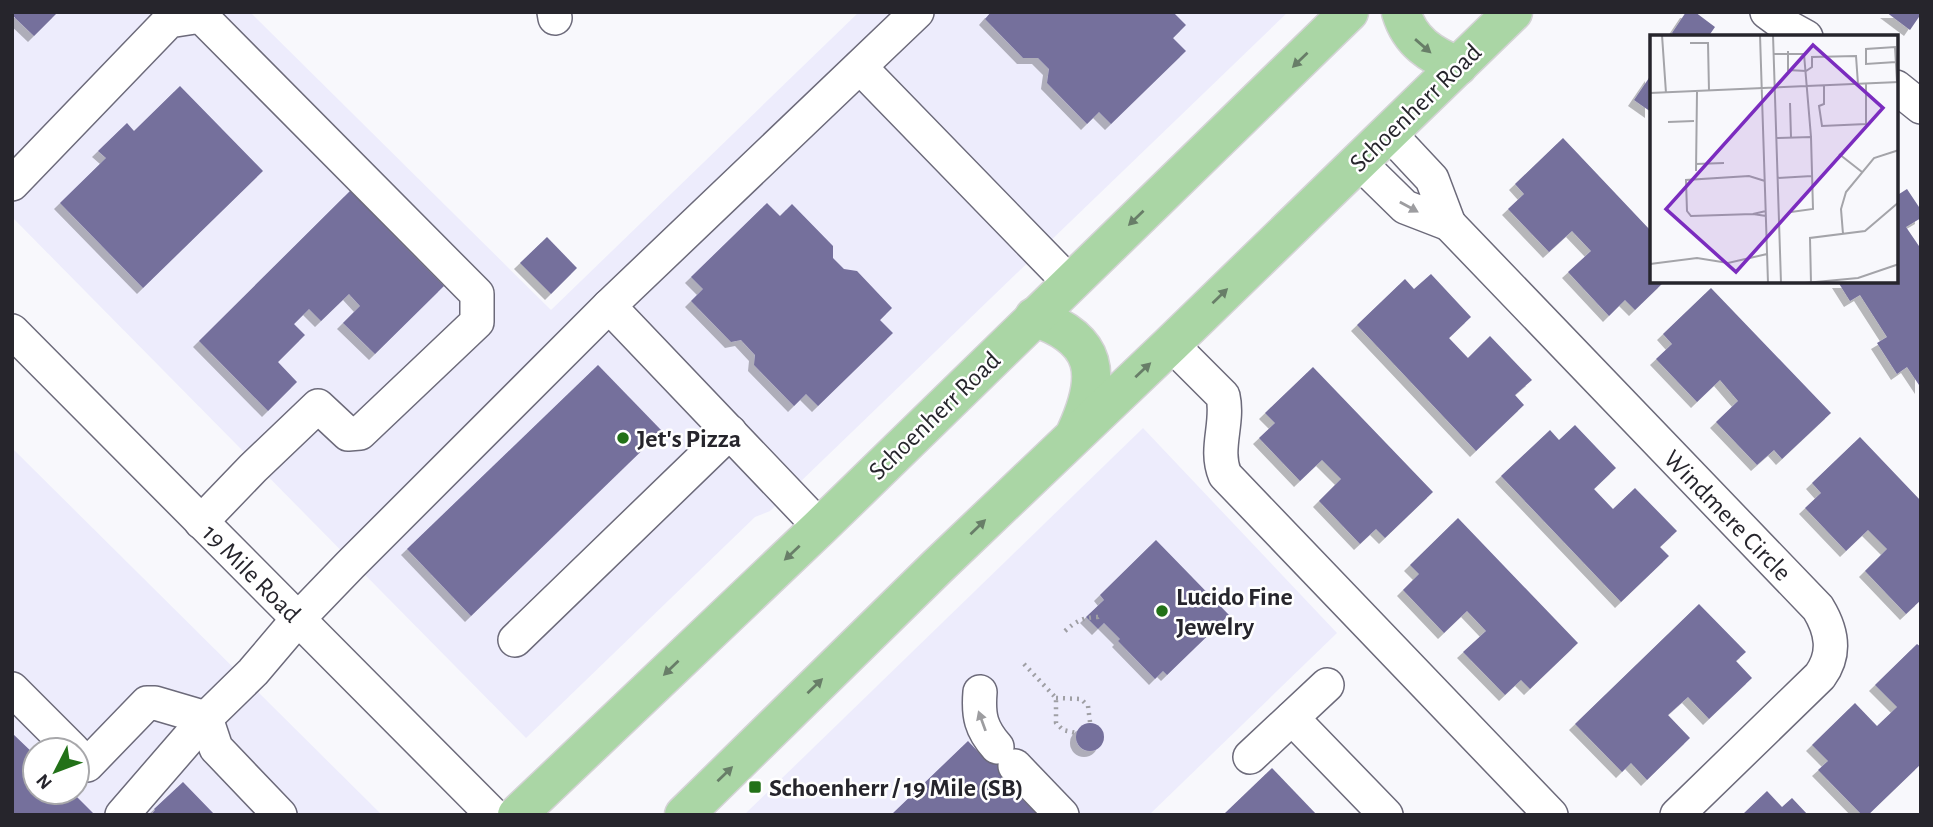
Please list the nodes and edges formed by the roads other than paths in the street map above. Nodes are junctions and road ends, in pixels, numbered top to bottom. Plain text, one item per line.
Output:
1 (917, 12) edge
2 (1349, 12) edge
3 (1401, 12) edge
4 (1513, 12) edge
5 (1767, 12) edge
6 (1802, 35) edge
7 (860, 66) junction
8 (1458, 66) junction
9 (1898, 89) edge
10 (1921, 107) edge
11 (1388, 132) junction
12 (1358, 162) junction
13 (12, 184) edge
14 (1449, 224) junction
15 (1070, 283) junction
16 (609, 306) junction
17 (1034, 317) junction
18 (12, 331) edge
19 (1171, 344) junction
20 (730, 432) junction
21 (1075, 434) junction
22 (201, 522) junction
23 (820, 527) junction
24 (298, 619) junction
25 (515, 640) dead end
26 (1326, 685) dead end
27 (12, 689) edge
28 (980, 692) dead end
29 (206, 718) junction
30 (1292, 718) junction
31 (59, 736) edge
32 (1250, 757) dead end
33 (91, 761) edge
34 (122, 815) edge
35 (280, 815) edge
36 (492, 815) edge
37 (517, 815) edge
38 (684, 815) edge
39 (1062, 815) edge
40 (1386, 815) edge
41 (1551, 815) edge
42 (1677, 815) edge

1 - 7 street
2 -> 15 main road, Schoenherr Road
3 -> 8 main road
4 - 8 main road, Schoenherr Road
5 - 6 street
7 - 15 street
7 - 16 street
8 - 11 main road, Schoenherr Road
9 - 10 street
11 - 12 main road, Schoenherr Road
11 - 14 street, Windmere Circle
12 -> 14 street, Windmere Circle
19 -> 12 main road, Schoenherr Road
13 - 22 street
14 - 42 street, Windmere Circle
15 - 17 main road, Schoenherr Road
16 - 20 street
16 - 24 street
17 - 21 main road
17 - 23 main road, Schoenherr Road
18 - 22 street, 19 Mile Road
21 -> 19 main road, Schoenherr Road
19 - 41 street
20 - 23 street
20 - 25 street
38 -> 21 main road, Schoenherr Road
22 - 24 street, 19 Mile Road
23 -> 37 main road, Schoenherr Road
24 - 29 street
24 - 36 street, 19 Mile Road
26 - 30 street
27 - 31 street
39 -> 28 street
29 - 33 street
29 - 34 street
29 - 35 street
30 - 32 street
30 - 40 street

